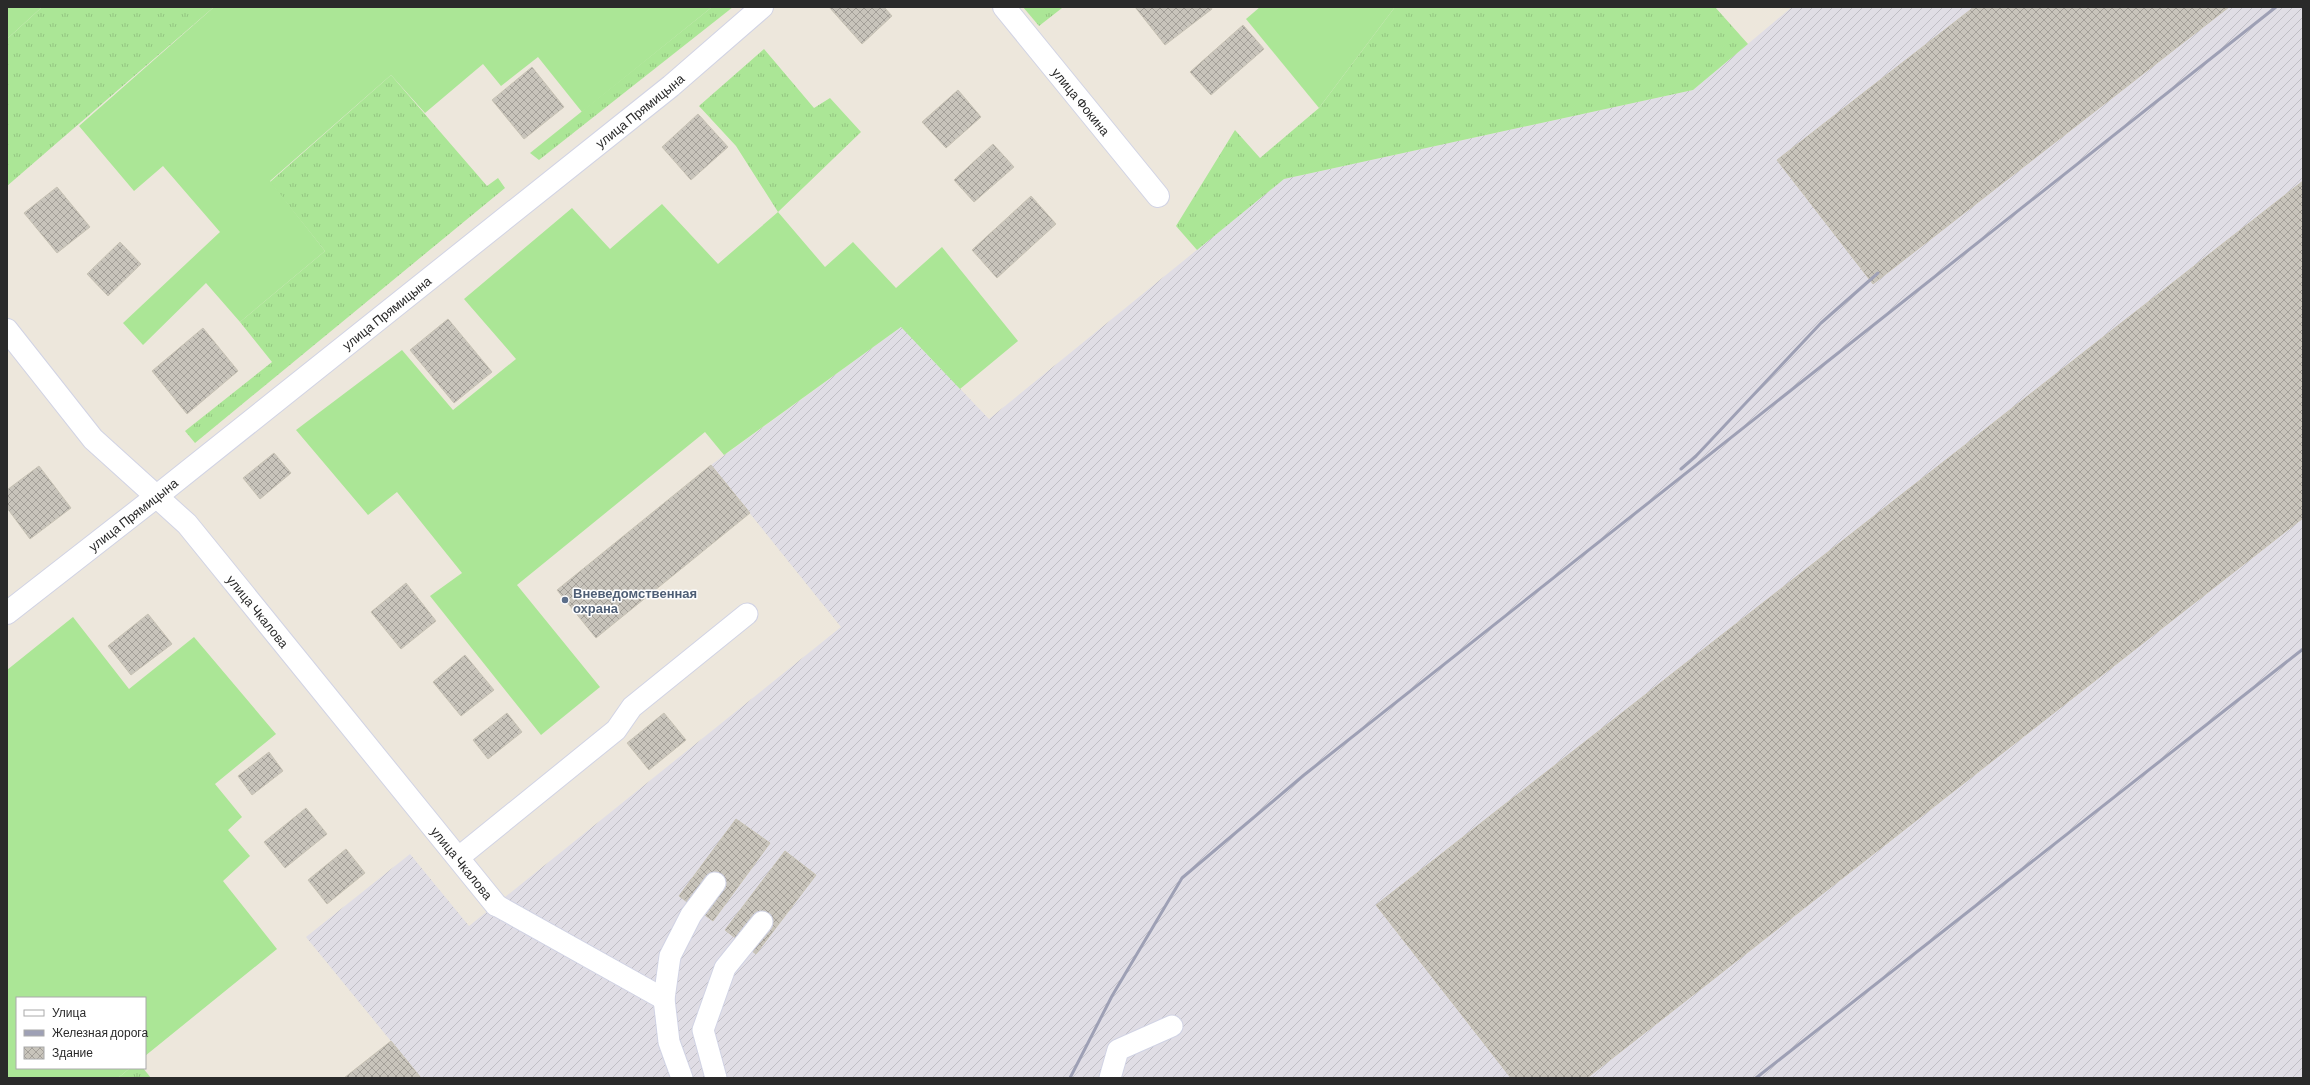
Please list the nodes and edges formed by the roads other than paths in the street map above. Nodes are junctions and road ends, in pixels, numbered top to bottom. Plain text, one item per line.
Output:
1 (762, 7) edge
2 (1004, 7) edge
3 (1158, 196) dead end
4 (7, 330) edge
5 (157, 496) junction
6 (7, 613) edge
7 (747, 614) dead end
8 (458, 858) junction
9 (714, 883) dead end
10 (496, 905) joint
11 (762, 922) dead end
12 (664, 999) junction
13 (1172, 1026) dead end
14 (682, 1078) edge
15 (716, 1078) edge
16 (1110, 1078) edge

1 - 5 street, улица Прямицына
2 - 3 street, улица Фокина
4 - 5 street, улица Чкалова
5 - 6 street, улица Прямицына
5 - 8 street, улица Чкалова
7 - 8 lane
8 - 10 street, улица Чкалова
9 - 12 lane
10 - 12 lane
11 - 15 lane
12 - 14 lane
13 - 16 lane

